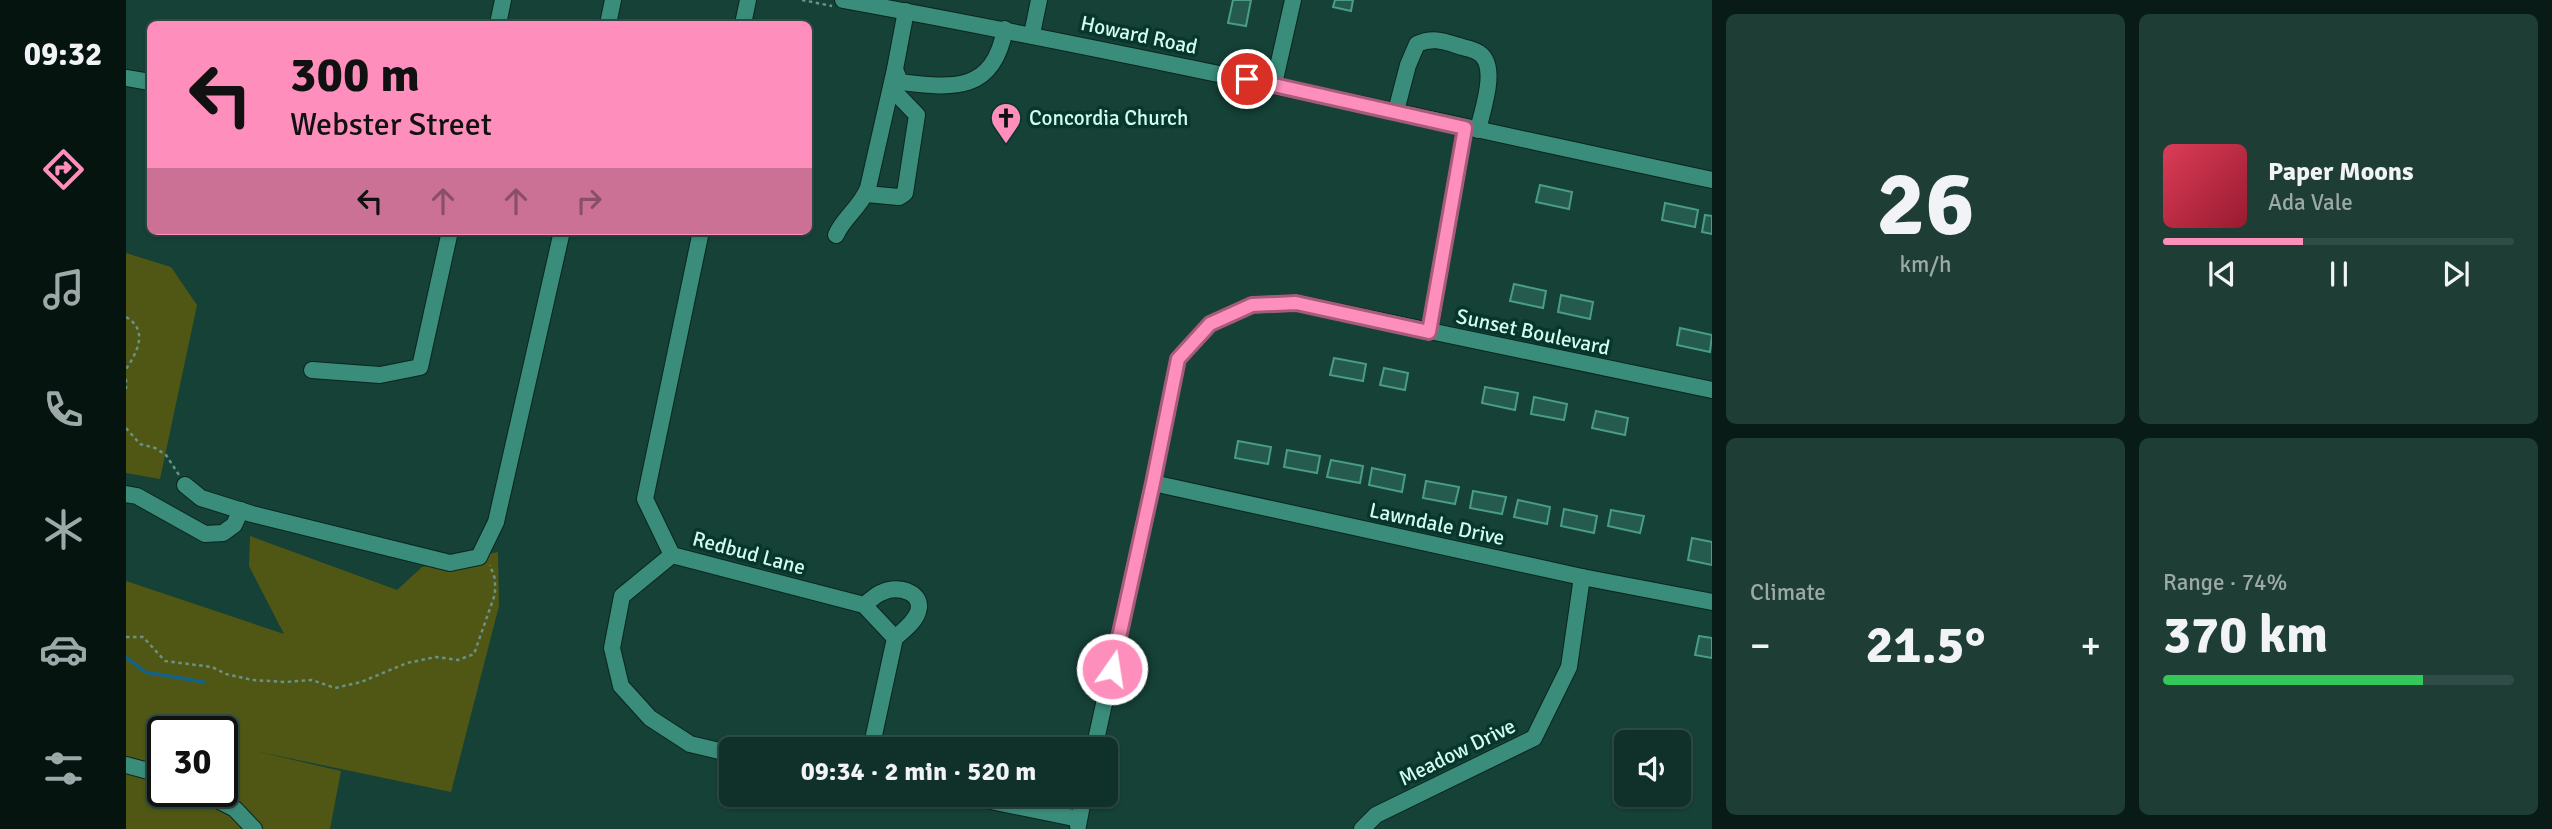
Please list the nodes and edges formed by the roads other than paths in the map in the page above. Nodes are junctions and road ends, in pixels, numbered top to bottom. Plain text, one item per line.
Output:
1 (503, 0) edge
2 (613, 0) edge
3 (748, 0) edge
4 (843, 0) edge
5 (1039, 0) edge
6 (1293, 0) edge
7 (906, 11) junction
8 (499, 21) edge
9 (609, 21) edge
10 (744, 21) edge
11 (1004, 29) junction
12 (1032, 34) junction
13 (895, 69) junction
14 (126, 78) edge
15 (147, 82) edge
16 (1274, 84) junction
17 (891, 88) junction
18 (1396, 111) junction
19 (1472, 129) junction
20 (1712, 180) edge
21 (866, 194) junction
22 (449, 235) edge
23 (561, 235) edge
24 (700, 235) edge
25 (836, 235) dead end
26 (1429, 332) junction
27 (312, 370) dead end
28 (1712, 390) edge
29 (1153, 483) junction
30 (185, 485) road end
31 (126, 494) edge
32 (241, 510) junction
33 (672, 555) junction
34 (1582, 577) junction
35 (1712, 602) edge
36 (864, 605) junction
37 (895, 638) junction
38 (874, 737) edge
39 (1097, 737) edge
40 (719, 751) edge
41 (126, 765) edge
42 (147, 771) edge
43 (230, 807) edge
44 (1009, 807) edge
45 (1078, 824) edge
46 (254, 829) edge
47 (1362, 829) edge

1 - 8 street
2 - 9 street
3 - 10 street
4 - 7 street, Howard Road
5 - 12 street
6 - 16 street
7 - 11 street, Howard Road
7 - 13 street
11 - 12 street, Howard Road
11 - 13 street
12 - 16 street, Howard Road
13 - 17 street
14 - 15 street
16 - 18 street, Howard Road
17 - 21 street
17 - 21 street
18 - 19 street, Howard Road
18 - 19 street
19 - 20 street, Howard Road
19 - 26 street
21 - 25 street
22 - 27 street
23 - 32 street
24 - 33 street, Redbud Lane
26 - 28 street, Sunset Boulevard
26 - 29 street, Sunset Boulevard
29 - 34 street, Lawndale Drive
29 - 39 street, Sunset Boulevard
30 - 32 street
31 - 32 street
33 - 36 street, Redbud Lane
33 - 40 street
34 - 35 street, Lawndale Drive
34 - 47 street, Meadow Drive
36 - 37 street
36 - 37 street
37 - 38 street
41 - 42 street
43 - 46 street
44 - 45 street

